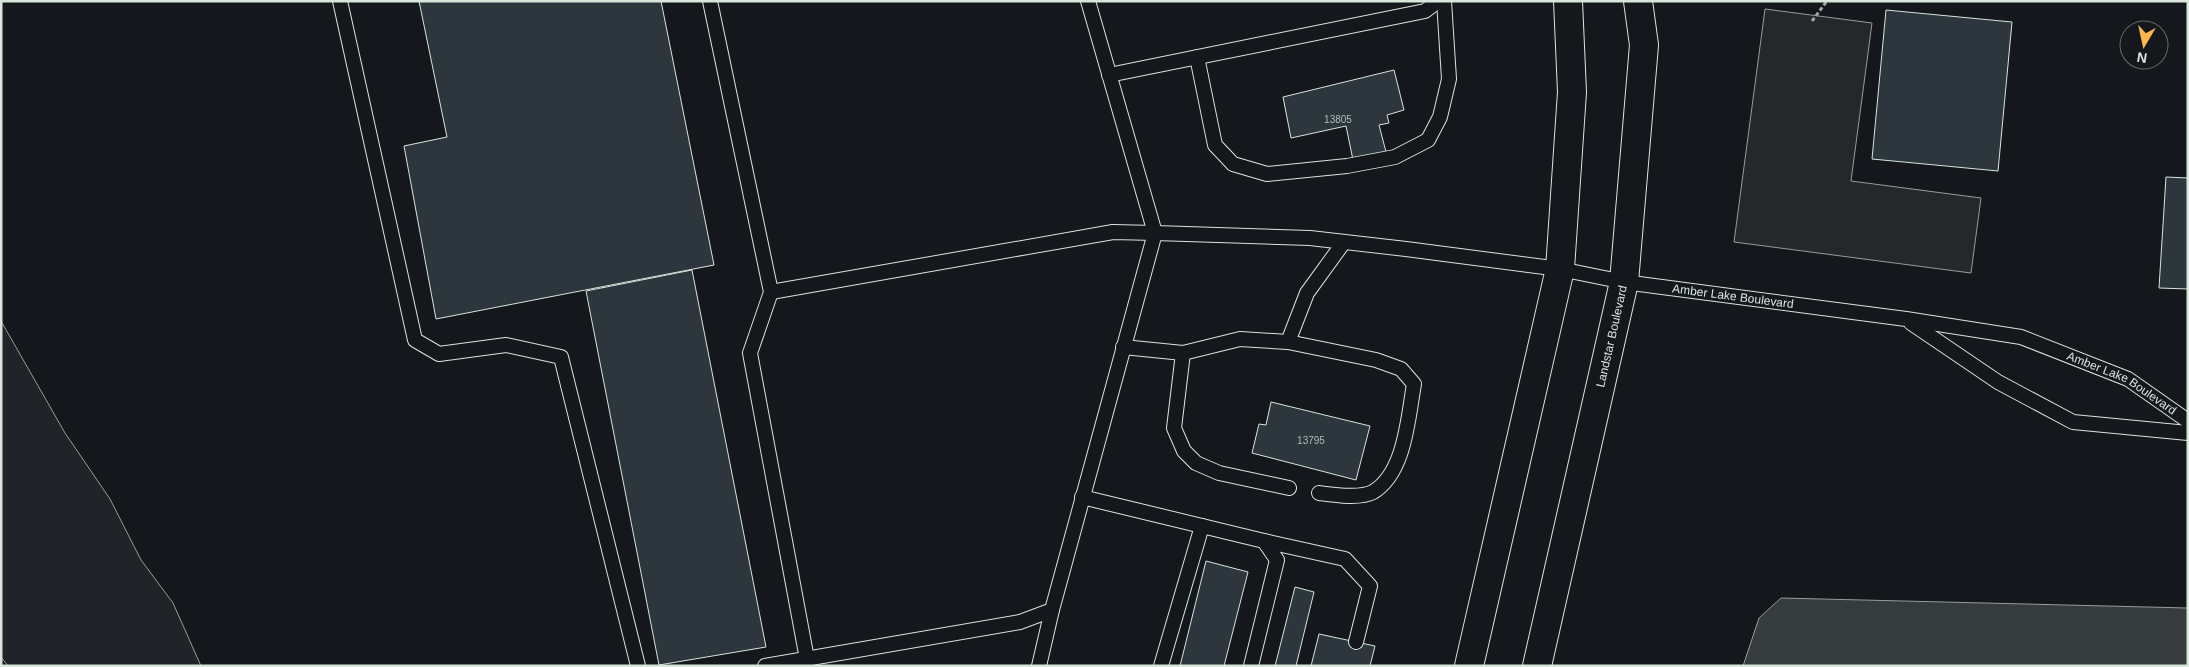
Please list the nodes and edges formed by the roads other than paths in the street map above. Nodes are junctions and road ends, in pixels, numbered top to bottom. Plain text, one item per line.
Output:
1 (340, 1) edge
2 (710, 1) edge
3 (1088, 1) edge
4 (1438, 1) edge
5 (1444, 1) edge
6 (1568, 1) edge
7 (1638, 1) edge
8 (1197, 57) junction
9 (1109, 74) junction
10 (1155, 233) junction
11 (1344, 242) junction
12 (1560, 269) junction
13 (1624, 282) junction
14 (771, 292) junction
15 (1906, 319) junction
16 (1288, 342) junction
17 (1124, 346) junction
18 (1183, 353) junction
19 (2188, 421) edge
20 (2188, 434) edge
21 (1289, 488) dead end
22 (1319, 494) dead end
23 (1082, 497) junction
24 (1202, 526) junction
25 (1264, 541) junction
26 (1052, 610) junction
27 (1356, 642) dead end
28 (808, 659) junction
29 (638, 666) edge
30 (765, 666) edge
31 (1039, 666) edge
32 (1161, 666) edge
33 (1251, 666) edge
34 (1469, 666) edge
35 (1537, 666) edge

1 - 29 lane
2 - 14 lane
3 - 9 lane
4 - 8 lane
5 - 8 lane
6 - 12 main road
7 - 13 main road, Landstar Boulevard
8 - 9 lane
9 - 10 lane
10 - 11 lane, Amber Lake Boulevard
10 - 14 lane, Amber Lake Boulevard
10 - 17 lane
11 - 12 lane, Amber Lake Boulevard
11 - 16 lane
12 - 13 lane, Amber Lake Boulevard
12 - 34 main road
13 - 15 lane, Amber Lake Boulevard
13 - 35 main road, Landstar Boulevard
14 - 28 lane
15 - 19 lane, Amber Lake Boulevard
15 - 20 lane, Amber Lake Boulevard
16 - 18 lane
16 - 22 lane
17 - 18 lane
17 - 23 lane
18 - 21 lane
23 - 24 lane
23 - 26 lane
24 - 25 lane
24 - 32 lane
25 - 27 lane
25 - 33 lane
26 - 28 lane
26 - 31 lane
28 - 30 lane

